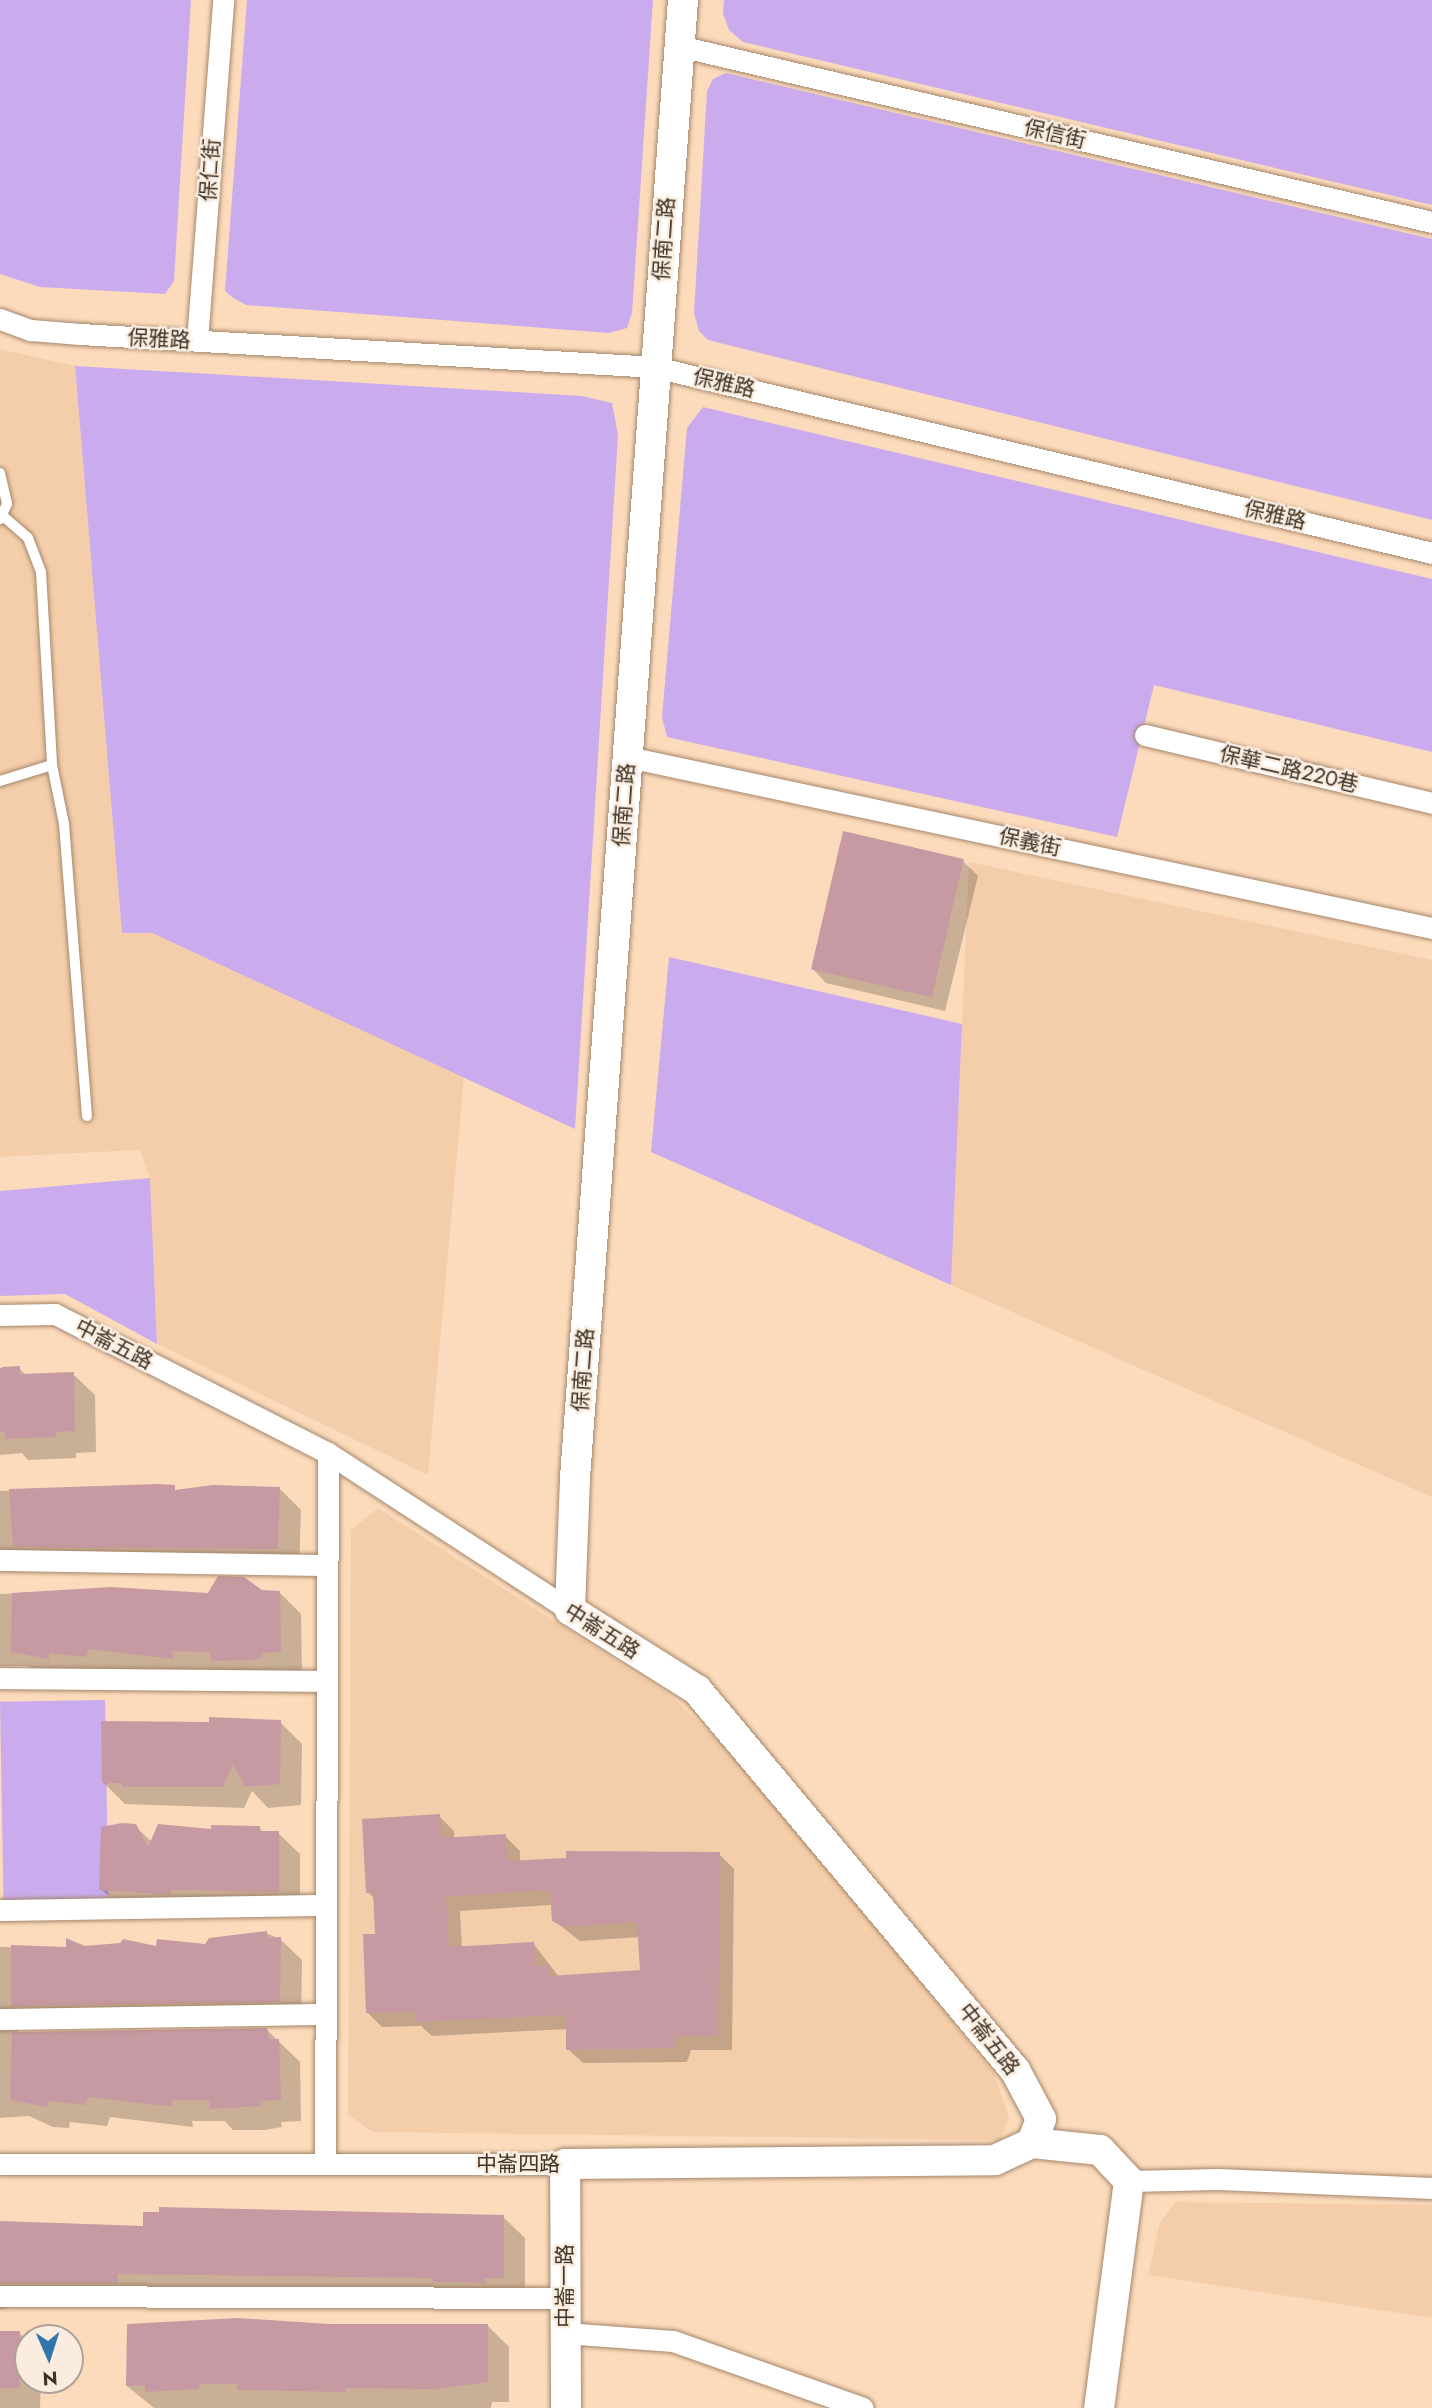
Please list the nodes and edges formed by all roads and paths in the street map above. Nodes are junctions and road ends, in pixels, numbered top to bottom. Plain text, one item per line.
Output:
1 (223, 0) edge
2 (682, 0) edge
3 (679, 46) junction
4 (1432, 222) edge
5 (0, 319) edge
6 (197, 341) junction
7 (655, 367) junction
8 (0, 474) edge
9 (1, 518) edge
10 (1432, 553) edge
11 (1145, 735) dead end
12 (628, 757) junction
13 (52, 765) junction
14 (0, 781) edge
15 (1432, 803) edge
16 (1432, 928) edge
17 (87, 1116) dead end
18 (0, 1315) edge
19 (328, 1453) junction
20 (0, 1560) edge
21 (327, 1565) junction
22 (570, 1610) junction
23 (0, 1678) edge
24 (325, 1681) junction
25 (323, 1905) junction
26 (0, 1910) edge
27 (322, 2014) junction
28 (0, 2019) edge
29 (1032, 2143) junction
30 (325, 2162) junction
31 (0, 2164) edge
32 (565, 2164) junction
33 (1129, 2181) junction
34 (1432, 2188) edge
35 (0, 2295) edge
36 (565, 2298) junction
37 (565, 2333) junction
38 (566, 2408) edge
39 (863, 2408) edge
40 (1099, 2408) edge

1 - 6 street, 保仁街
2 - 3 street, 保南二路
3 - 4 street, 保信街
3 - 7 street, 保南二路
5 - 6 street, 保雅路
6 - 7 street, 保雅路
7 - 10 street, 保雅路
7 - 12 street, 保南二路
8 - 9 lane
9 - 13 lane
11 - 15 street, 保華二路220巷
12 - 16 street, 保義街
12 - 22 street, 保南二路
13 - 14 lane
13 - 17 lane
18 - 19 street, 中崙五路
19 - 21 street
19 - 22 street, 中崙五路
20 - 21 street
21 - 24 street
22 - 29 street, 中崙五路
23 - 24 street
24 - 25 street
25 - 26 street
25 - 27 street
27 - 28 street
27 - 30 street
29 - 32 street, 中崙四路
29 - 33 street
30 - 31 street, 中崙四路
30 - 32 street, 中崙四路
32 - 36 street, 中崙一路
33 - 34 street
33 - 40 street
35 - 36 street
36 - 37 street, 中崙一路
37 - 38 street, 中崙一路
37 - 39 street

